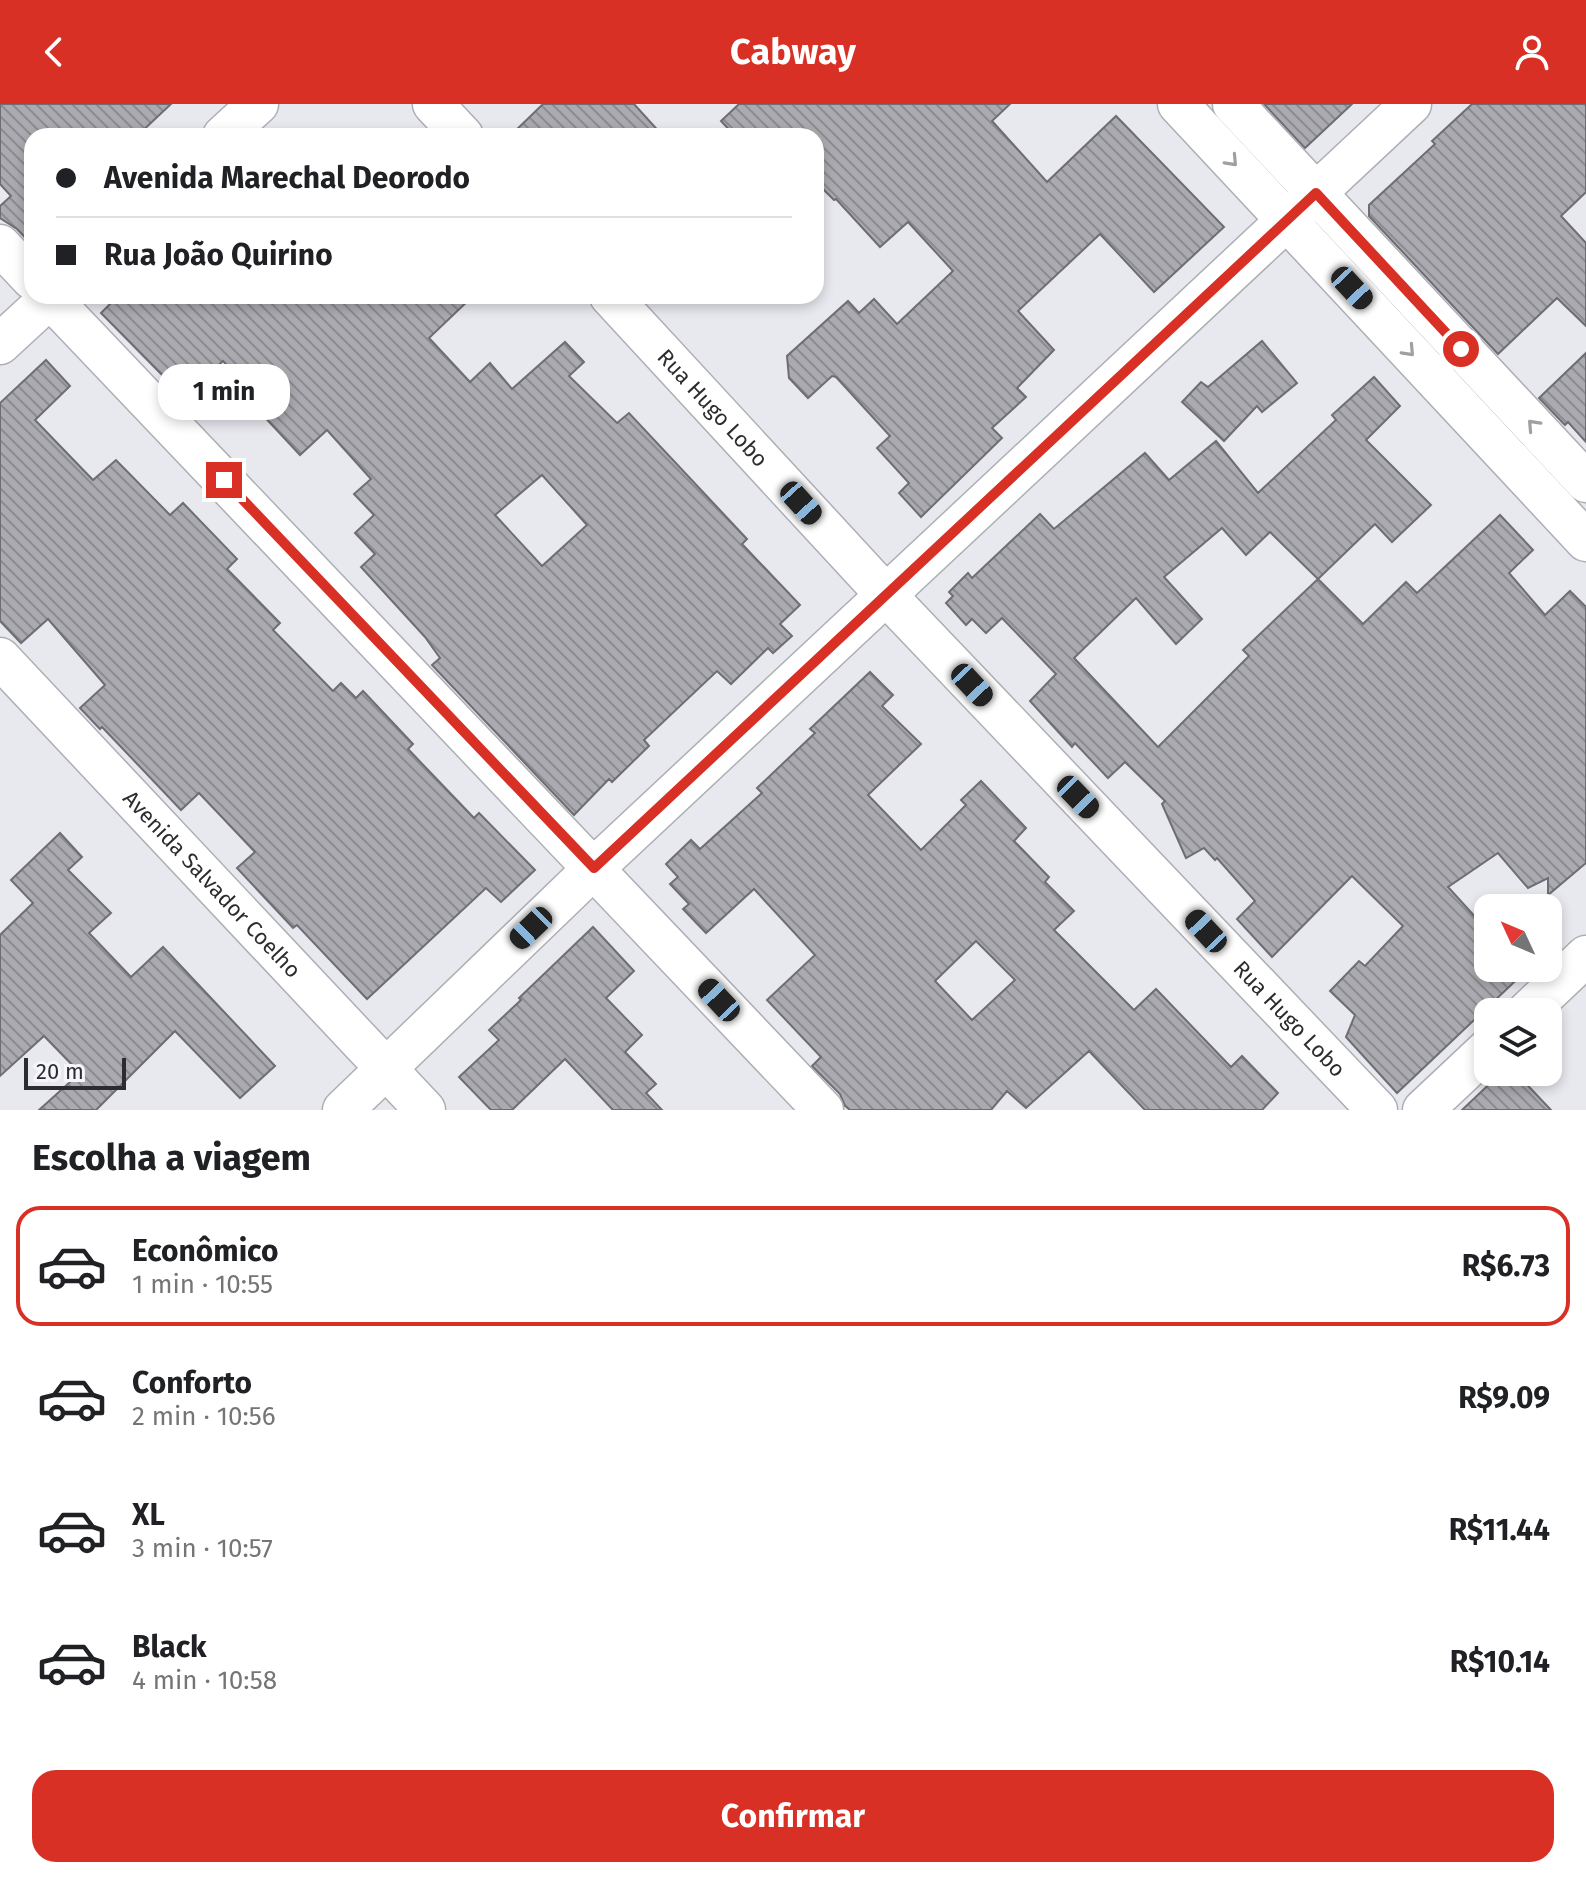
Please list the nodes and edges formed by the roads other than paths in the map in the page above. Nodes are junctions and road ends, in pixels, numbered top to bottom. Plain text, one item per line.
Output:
1 (258, 104) edge
2 (433, 104) edge
3 (1178, 104) edge
4 (1233, 104) edge
5 (1411, 104) edge
6 (232, 128) edge
7 (456, 128) edge
8 (1302, 206) junction
9 (0, 245) edge
10 (24, 270) edge
11 (35, 304) edge
12 (56, 304) edge
13 (617, 304) edge
14 (0, 344) edge
15 (1586, 482) edge
16 (1586, 541) edge
17 (886, 595) junction
18 (0, 658) edge
19 (594, 868) junction
20 (1586, 956) edge
21 (1542, 998) edge
22 (1474, 1062) edge
23 (385, 1069) junction
24 (343, 1110) edge
25 (425, 1110) edge
26 (823, 1110) edge
27 (1377, 1110) edge
28 (1423, 1110) edge

1 - 6 street
2 - 7 street
3 -> 8 street
4 - 8 street
5 - 8 street
15 -> 8 street
8 -> 16 street
8 - 17 street
9 - 10 street
11 - 14 street
12 - 19 street
13 - 17 street, Rua Hugo Lobo
17 - 19 street
17 - 27 street, Rua Hugo Lobo
18 - 23 street, Avenida Salvador Coelho
19 - 23 street
19 - 26 street
20 - 21 street
22 - 28 street
23 - 24 street
23 - 25 street, Avenida Salvador Coelho

